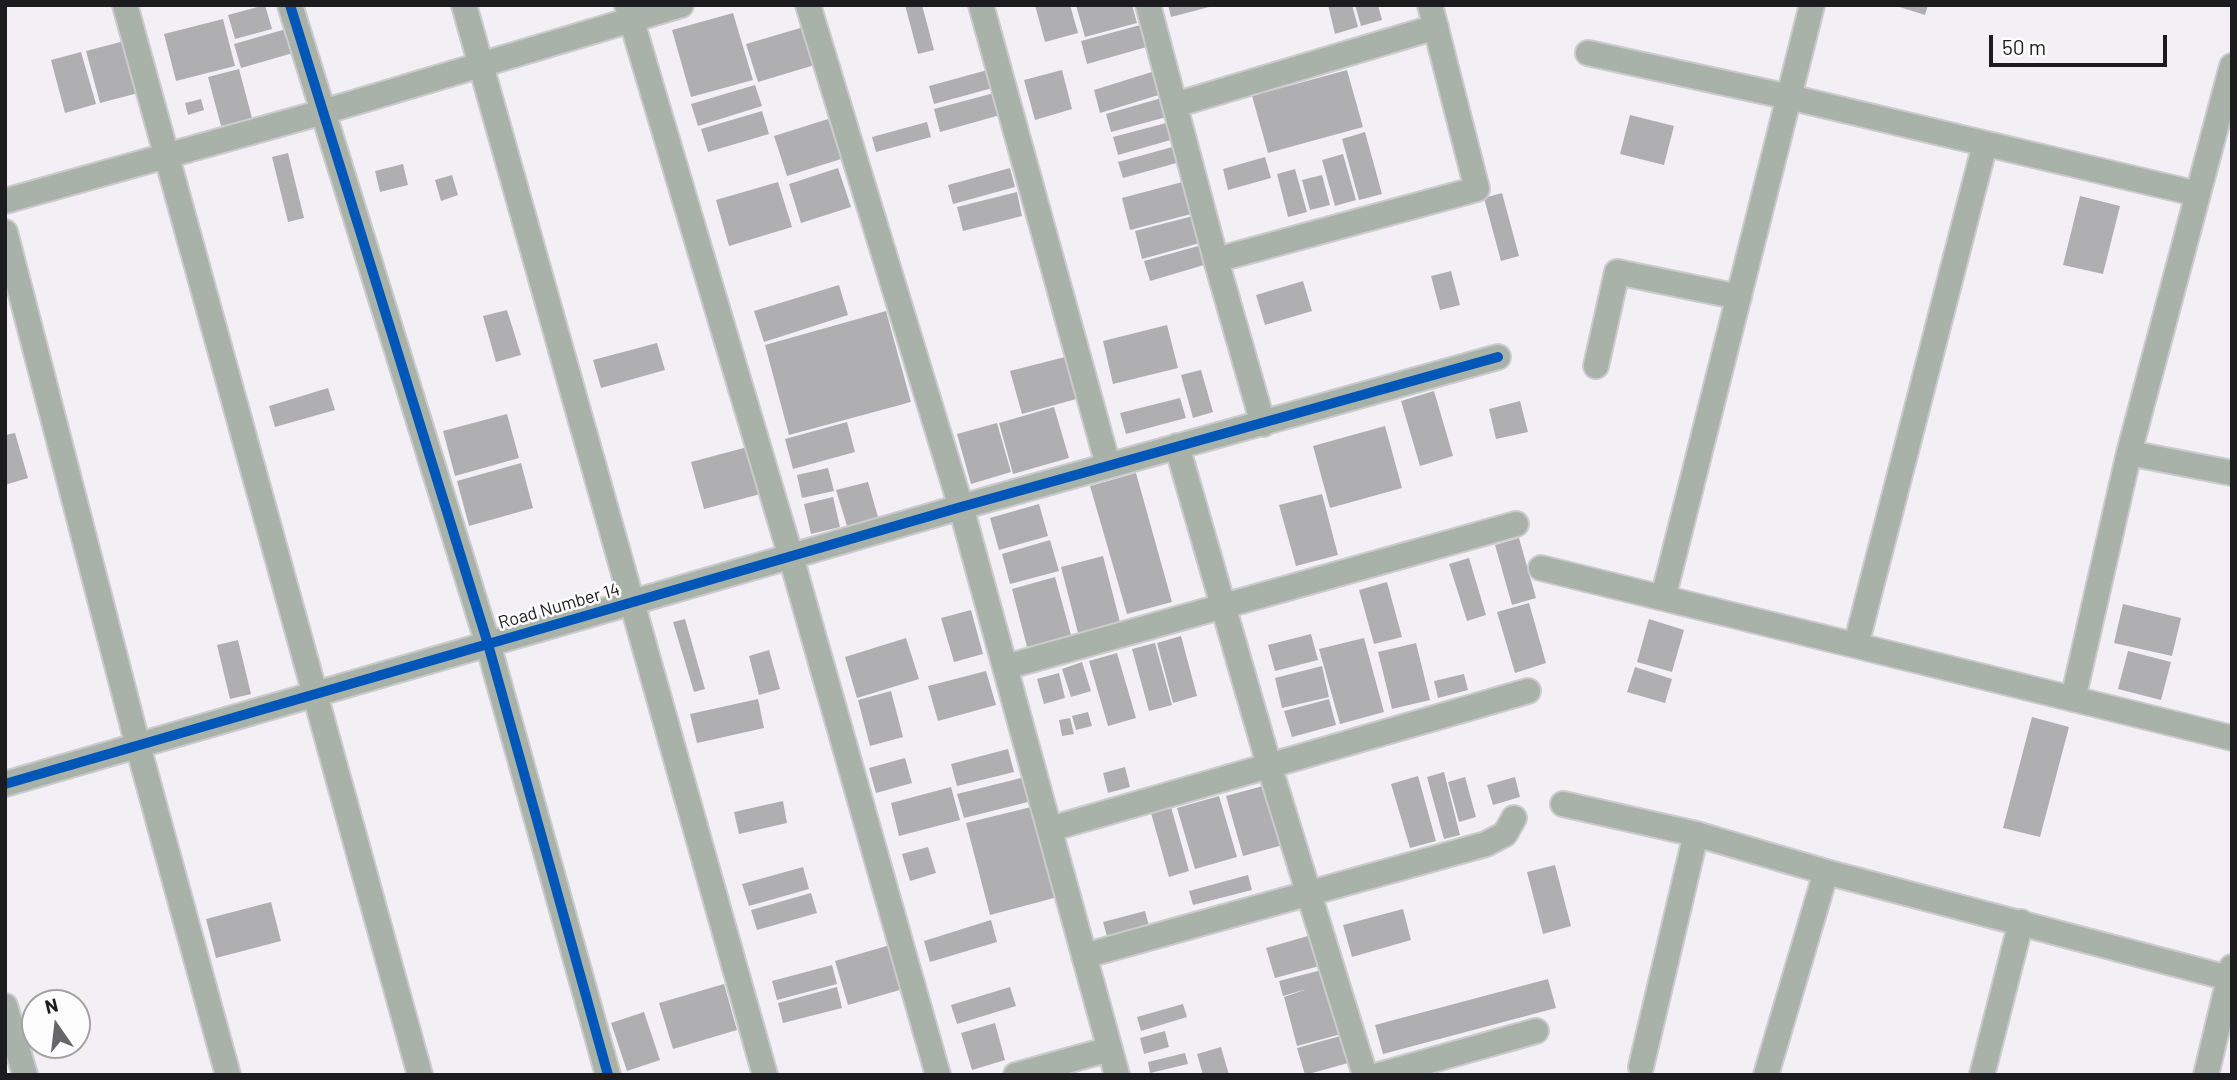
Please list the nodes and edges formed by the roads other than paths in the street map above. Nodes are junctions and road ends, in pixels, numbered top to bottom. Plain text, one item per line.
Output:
1 (125, 5) edge
2 (290, 5) edge
3 (464, 5) edge
4 (681, 5) edge
5 (808, 5) edge
6 (981, 5) edge
7 (1149, 5) edge
8 (1812, 5) edge
9 (629, 13) edge
10 (1433, 16) edge
11 (1588, 53) dead end
12 (479, 65) junction
13 (2232, 66) edge
14 (1789, 97) junction
15 (1175, 105) junction
16 (323, 112) junction
17 (1985, 144) junction
18 (167, 155) junction
19 (2198, 194) junction
20 (5, 201) edge
21 (5, 232) edge
22 (1216, 260) junction
23 (1739, 297) junction
24 (1498, 357) dead end
25 (1596, 366) dead end
26 (1263, 424) junction
27 (1177, 446) junction
28 (2129, 453) junction
29 (1108, 465) junction
30 (2232, 474) edge
31 (961, 507) junction
32 (1516, 524) dead end
33 (791, 556) junction
34 (1541, 568) dead end
35 (1663, 598) junction
36 (632, 603) junction
37 (1224, 606) junction
38 (488, 644) junction
39 (1856, 646) junction
40 (1006, 667) junction
41 (1528, 691) dead end
42 (313, 695) junction
43 (2073, 699) junction
44 (2232, 738) edge
45 (138, 746) junction
46 (1269, 765) junction
47 (5, 784) edge
48 (1563, 804) dead end
49 (1514, 818) dead end
50 (1050, 829) junction
51 (1696, 834) junction
52 (1826, 872) junction
53 (1309, 893) junction
54 (2021, 922) junction
55 (1084, 956) junction
56 (2231, 975) edge
57 (5, 1006) edge
58 (1536, 1031) dead end
59 (1110, 1049) junction
60 (1641, 1067) dead end
61 (24, 1075) edge
62 (228, 1075) edge
63 (420, 1075) edge
64 (608, 1075) edge
65 (765, 1075) edge
66 (938, 1075) edge
67 (1016, 1075) edge
68 (1117, 1075) edge
69 (1365, 1075) edge
70 (1378, 1075) edge
71 (1766, 1075) edge
72 (1982, 1075) edge
73 (2206, 1075) edge

1 - 18 street
2 - 16 street
3 - 12 street
4 - 9 street
5 - 31 street
6 - 29 street
7 - 15 street
8 - 14 street
9 - 12 street
9 - 33 street
10 - 15 street
10 - 22 street
11 - 14 street
12 - 16 street
12 - 36 street
13 - 19 street
14 - 17 street
14 - 23 street
15 - 22 street
16 - 18 street
16 - 38 street
17 - 19 street
17 - 39 street
18 - 20 street
18 - 42 street
19 - 28 street
21 - 45 street
22 - 26 street
23 - 25 street
23 - 35 street
24 - 26 street, Road Number 14
26 - 27 street, Road Number 14
27 - 29 street, Road Number 14
27 - 37 street
28 - 30 street
28 - 43 street
29 - 31 street, Road Number 14
31 - 33 street, Road Number 14
31 - 40 street
32 - 37 street
33 - 36 street, Road Number 14
33 - 66 street
34 - 35 street
35 - 39 street
36 - 38 street, Road Number 14
36 - 65 street
37 - 40 street
37 - 46 street
38 - 42 street, Road Number 14
38 - 64 street
39 - 43 street
40 - 50 street
41 - 46 street
42 - 45 street, Road Number 14
42 - 63 street
43 - 44 street
45 - 47 street, Road Number 14
45 - 62 street
46 - 50 street
46 - 53 street
48 - 51 street
49 - 53 street
50 - 55 street
51 - 52 street
51 - 60 street
52 - 54 street
52 - 71 street
53 - 55 street
53 - 69 street
54 - 56 street
54 - 72 street
55 - 59 street
56 - 73 street
57 - 61 street
58 - 70 street
59 - 67 street
59 - 68 street

